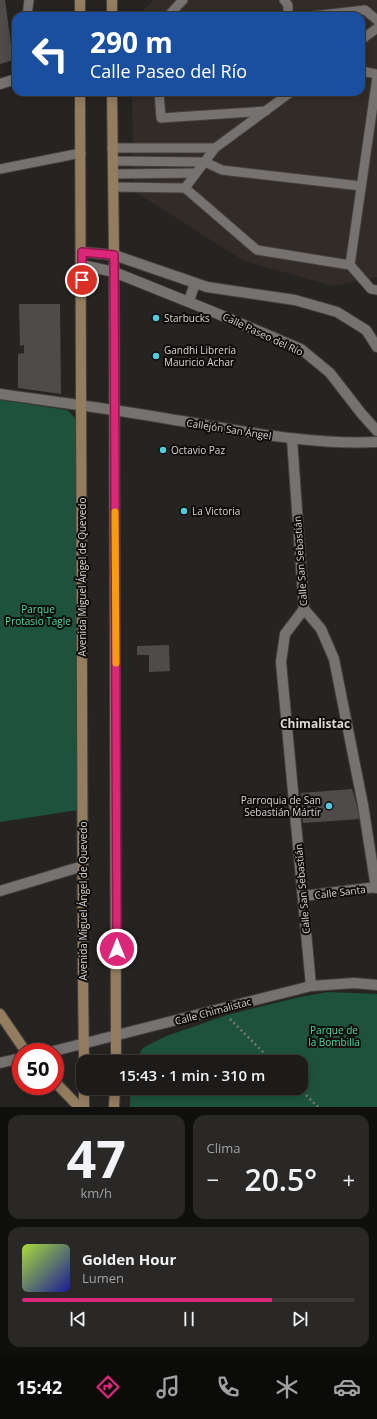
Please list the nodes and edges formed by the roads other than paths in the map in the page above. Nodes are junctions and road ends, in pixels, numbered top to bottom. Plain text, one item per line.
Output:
1 (29, 0) edge
2 (80, 0) edge
3 (112, 0) edge
4 (183, 0) edge
5 (284, 0) edge
6 (28, 12) edge
7 (80, 12) edge
8 (112, 12) edge
9 (172, 12) edge
10 (288, 12) edge
11 (348, 12) edge
12 (377, 20) edge
13 (377, 28) edge
14 (365, 37) edge
15 (365, 72) edge
16 (377, 74) edge
17 (377, 77) edge
18 (12, 80) edge
19 (0, 84) edge
20 (80, 96) edge
21 (112, 96) edge
22 (159, 96) edge
23 (286, 96) edge
24 (266, 111) junction
25 (112, 148) junction
26 (215, 148) junction
27 (81, 153) junction
28 (113, 161) junction
29 (205, 162) junction
30 (0, 169) edge
31 (196, 173) junction
32 (113, 174) junction
33 (361, 186) junction
34 (114, 187) junction
35 (185, 188) junction
36 (82, 252) junction
37 (114, 255) junction
38 (82, 264) junction
39 (350, 265) junction
40 (114, 272) junction
41 (196, 284) junction
42 (377, 290) edge
43 (189, 302) junction
44 (377, 347) edge
45 (0, 394) edge
46 (82, 406) junction
47 (114, 410) junction
48 (377, 431) edge
49 (292, 439) junction
50 (377, 442) edge
51 (304, 609) junction
52 (83, 866) junction
53 (376, 887) edge
54 (0, 891) edge
55 (303, 896) junction
56 (377, 985) edge
57 (311, 986) junction
58 (1, 1017) edge
59 (117, 1036) junction
60 (20, 1043) edge
61 (84, 1044) junction
62 (64, 1049) edge
63 (84, 1055) edge
64 (116, 1055) edge
65 (12, 1060) edge
66 (0, 1063) edge
67 (64, 1091) edge
68 (84, 1095) edge
69 (115, 1095) edge
70 (79, 1107) edge
71 (84, 1107) edge
72 (114, 1107) edge

1 - 6 lane
2 - 7 main road
3 - 8 main road
4 - 9 lane
5 - 10 lane
11 - 12 lane
13 - 14 lane
15 - 16 lane
17 - 33 lane
18 - 19 street
20 - 27 main road, Avenida Miguel Ángel de Quevedo
21 - 25 main road
22 - 24 lane
23 - 24 lane
24 - 26 lane
25 - 26 lane
25 - 28 main road
26 - 29 lane
27 - 30 lane
27 - 36 main road, Avenida Miguel Ángel de Quevedo
28 - 29 lane
28 - 32 main road
29 - 31 lane
29 - 33 lane
31 - 32 lane
31 - 35 lane
32 - 34 main road
33 - 39 lane
34 - 35 lane
34 - 37 main road
35 - 39 lane
36 - 37 street
36 - 38 main road, Avenida Miguel Ángel de Quevedo
37 - 40 main road
37 - 41 street
38 - 40 street, Calle Paseo del Río
38 - 46 main road, Avenida Miguel Ángel de Quevedo
39 - 42 lane
40 - 43 street, Calle Paseo del Río
40 - 47 main road
41 - 43 street
41 - 44 street
43 - 48 street, Calle Paseo del Río
45 - 46 street, Callejón San Ángel
46 - 47 street, Callejón San Ángel
46 - 52 main road, Avenida Miguel Ángel de Quevedo
47 - 49 street, Callejón San Ángel
47 - 59 main road
49 - 50 street, Callejón San Ángel
49 - 51 street, Calle San Sebastián
51 - 53 street
51 - 55 street, Calle San Sebastián
52 - 54 street
52 - 61 main road, Avenida Miguel Ángel de Quevedo
53 - 55 street, Calle Santa
55 - 57 street, Calle San Sebastián
56 - 57 street, Calle Chimalistac
57 - 59 street, Calle Chimalistac
58 - 60 main road
59 - 61 street, Calle Chimalistac
59 - 64 main road
61 - 62 street, Calle Chimalistac
61 - 63 main road, Avenida Miguel Ángel de Quevedo
65 - 66 street
67 - 70 main road
68 - 71 main road
69 - 72 main road

